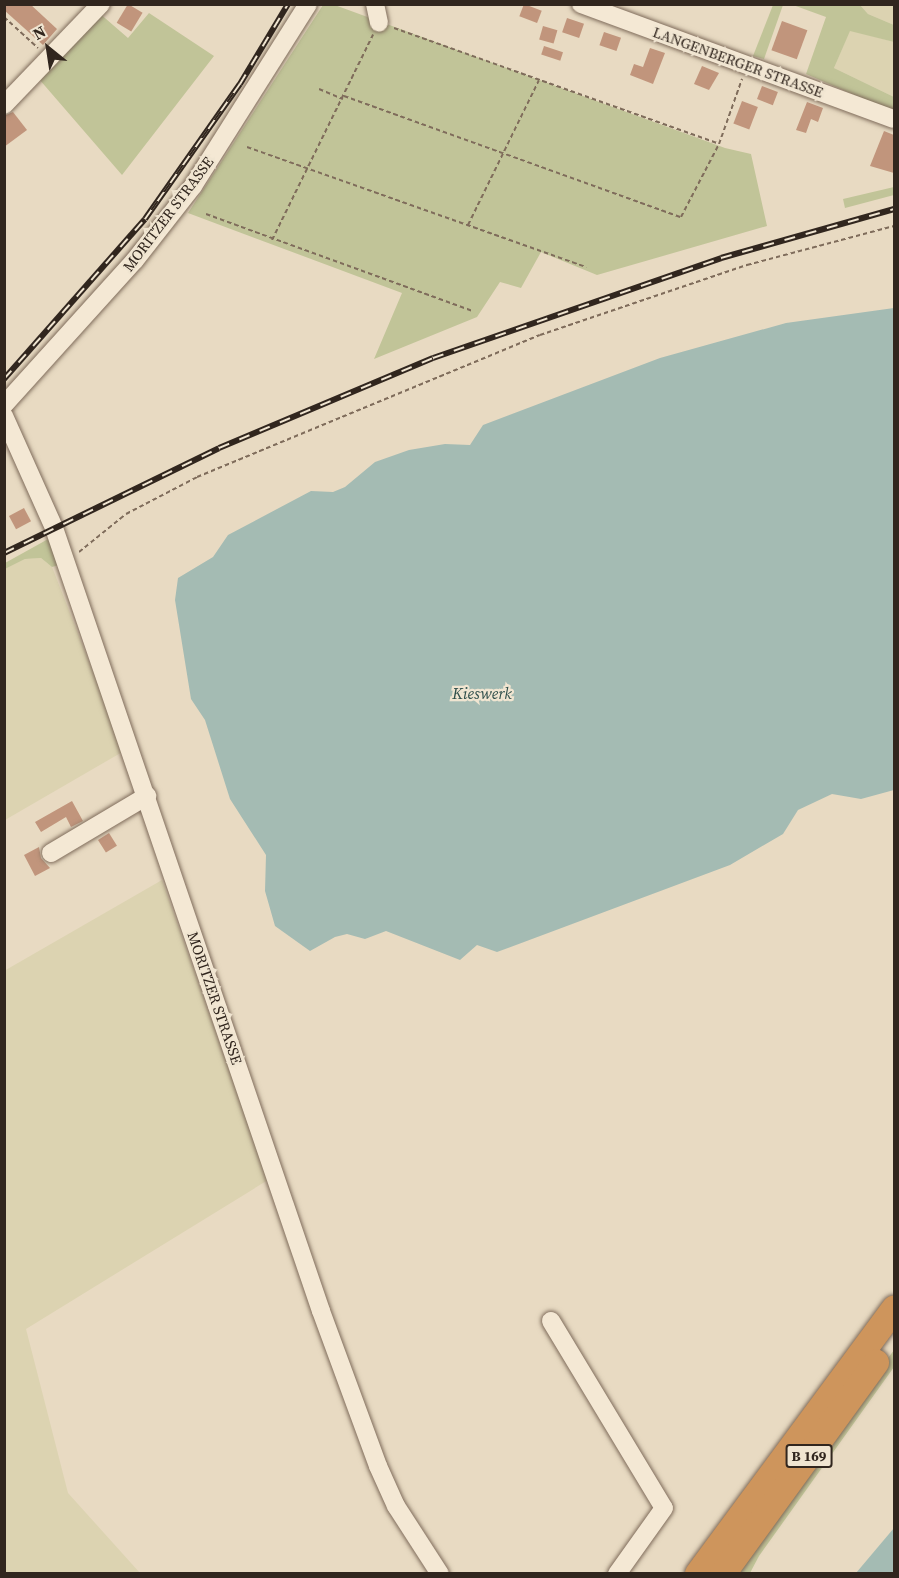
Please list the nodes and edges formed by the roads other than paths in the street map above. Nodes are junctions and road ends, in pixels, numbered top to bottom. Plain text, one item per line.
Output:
1 (100, 4) edge
2 (308, 4) edge
3 (375, 4) edge
4 (581, 4) edge
5 (379, 23) road end
6 (4, 105) edge
7 (894, 119) edge
8 (4, 405) edge
9 (4, 416) edge
10 (147, 796) junction
11 (51, 853) dead end
12 (894, 1309) edge
13 (551, 1321) dead end
14 (894, 1337) edge
15 (440, 1574) edge
16 (617, 1574) edge
17 (698, 1574) edge
18 (723, 1574) edge

1 - 6 street
2 - 8 street, MORITZER STRASSE
3 - 5 street
4 - 7 street, LANGENBERGER STRASSE
9 - 10 street, MORITZER STRASSE
10 - 11 street
10 - 15 street, MORITZER STRASSE
12 - 17 highway, B 169
13 - 16 street
14 - 18 highway, B 169

